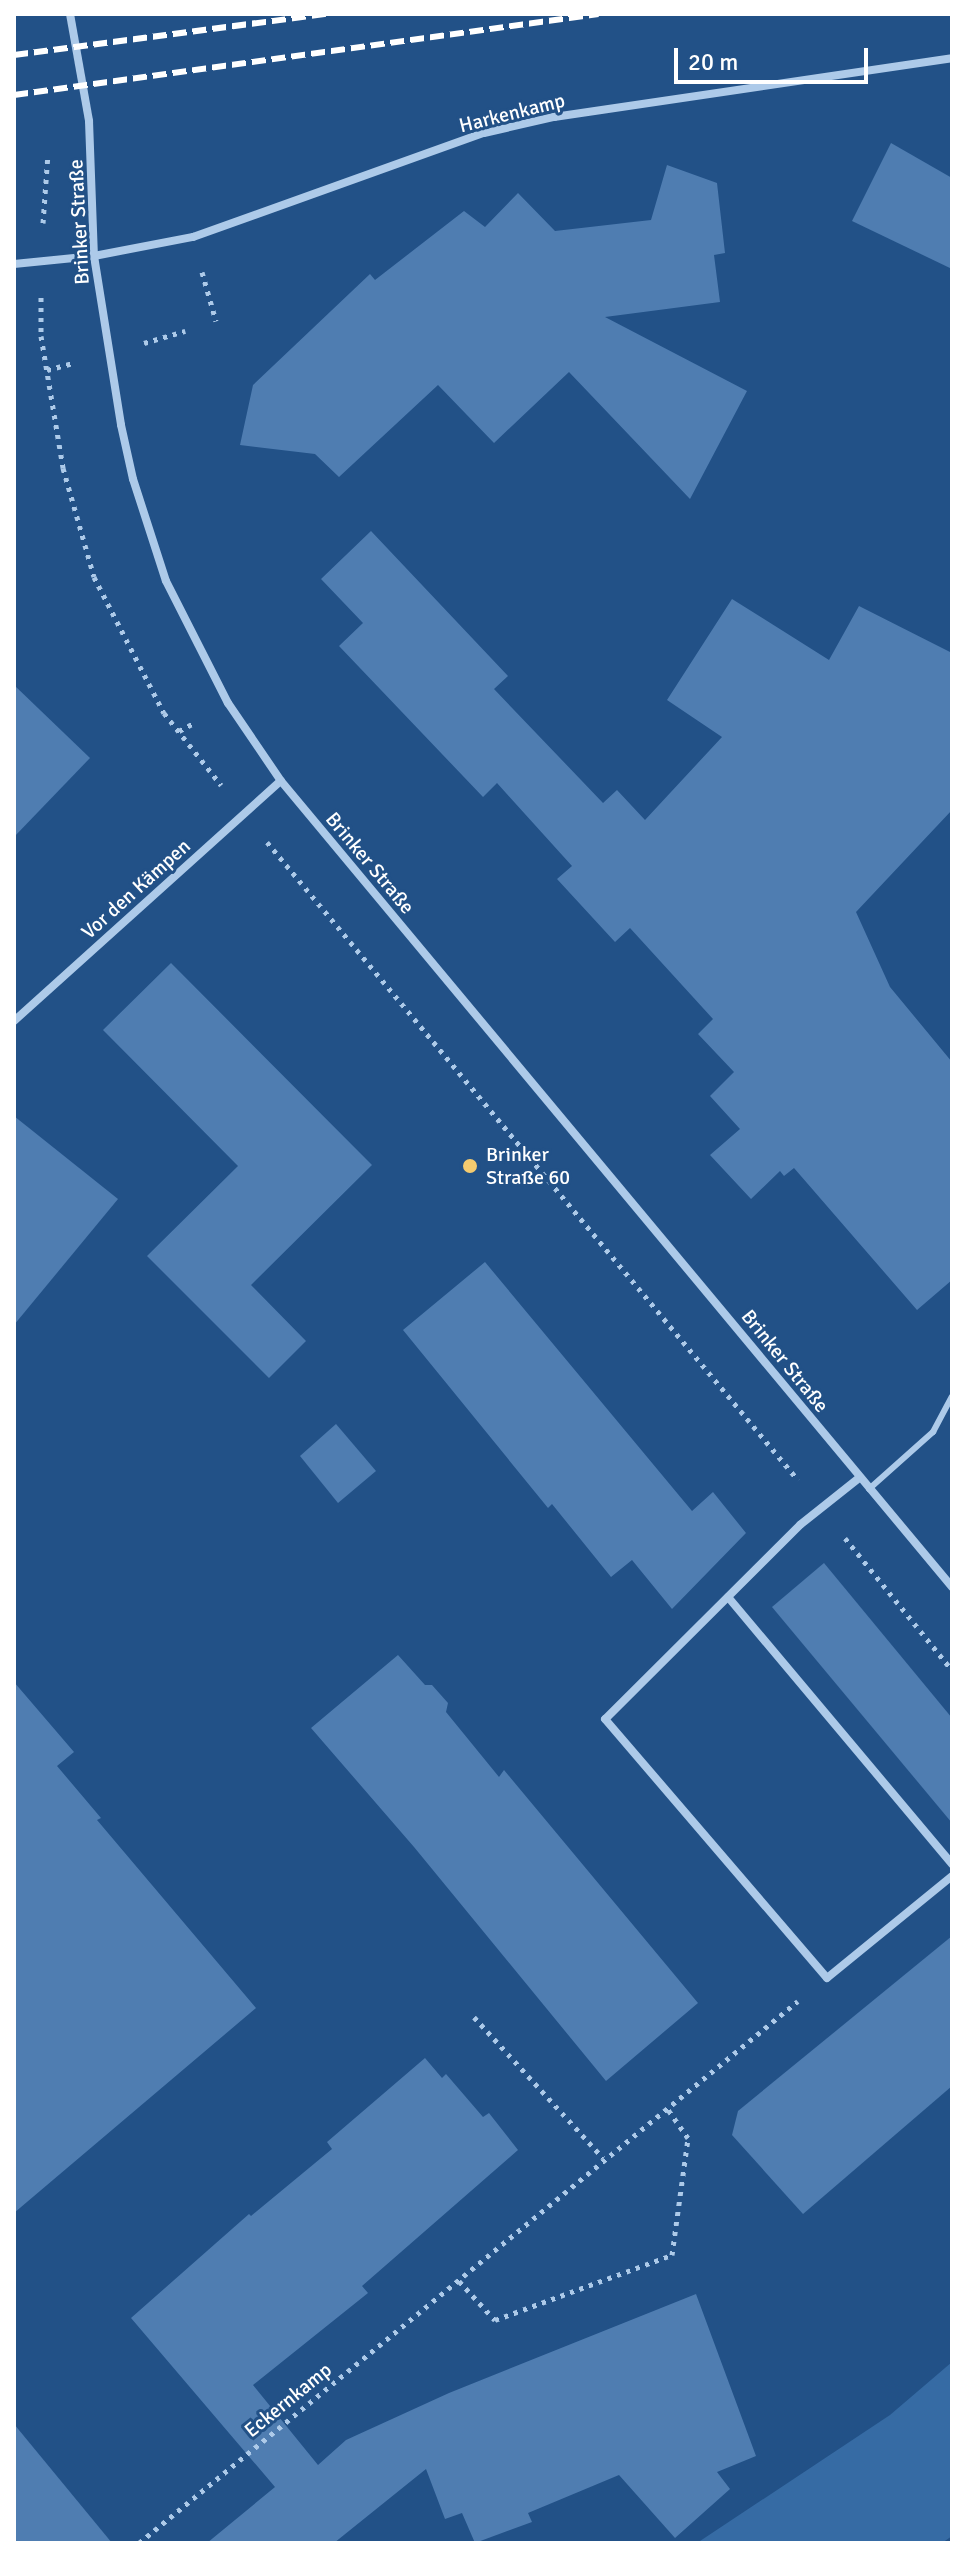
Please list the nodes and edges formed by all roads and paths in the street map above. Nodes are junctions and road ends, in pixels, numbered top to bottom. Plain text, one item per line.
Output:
1 (70, 14) edge
2 (952, 58) edge
3 (193, 237) junction
4 (94, 256) junction
5 (14, 264) edge
6 (216, 321) dead end
7 (281, 781) junction
8 (14, 1021) edge
9 (952, 1397) edge
10 (859, 1478) junction
11 (869, 1489) junction
12 (952, 1587) edge
13 (728, 1597) junction
14 (952, 1864) edge
15 (952, 1876) edge
16 (827, 1978) junction
17 (474, 2017) dead end
18 (666, 2107) junction
19 (603, 2158) junction
20 (459, 2281) junction
21 (139, 2543) edge

1 - 4 street, Brinker Straße
2 - 3 street, Harkenkamp
3 - 4 street, Harkenkamp
3 - 6 path
4 - 5 street, Harkenkamp
4 - 7 street, Brinker Straße
7 - 8 street, Vor den Kämpen
7 - 10 street, Brinker Straße
9 - 11 lane
10 - 11 street, Brinker Straße
10 - 13 street
11 - 12 street, Brinker Straße
13 - 14 street
13 - 16 street
15 - 16 street
16 - 18 path, Eckernkamp
17 - 19 path
18 - 19 path, Eckernkamp
18 - 20 path
19 - 20 path, Eckernkamp
20 - 21 path, Eckernkamp

